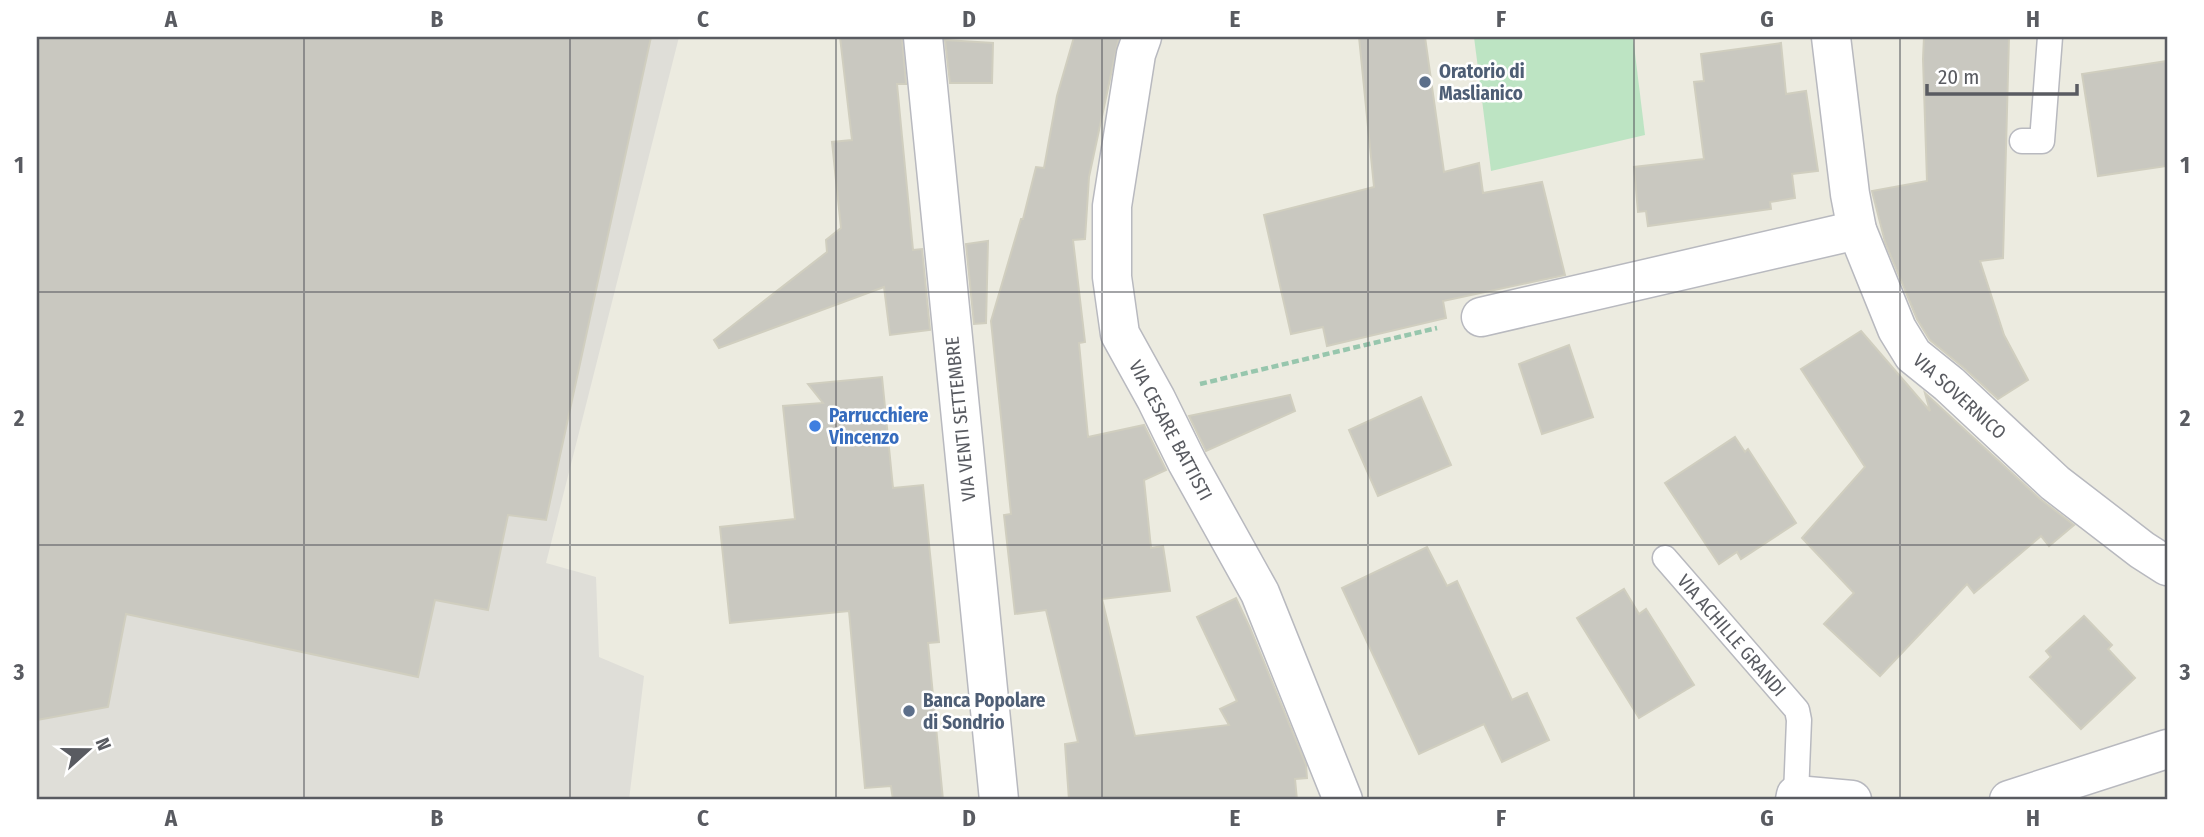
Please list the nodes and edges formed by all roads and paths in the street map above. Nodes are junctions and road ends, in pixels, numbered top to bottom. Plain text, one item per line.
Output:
1 (923, 37) edge
2 (1142, 37) edge
3 (1831, 37) edge
4 (2050, 37) edge
5 (2022, 141) dead end
6 (1857, 230) junction
7 (1481, 317) joint
8 (1156, 399) junction
9 (1665, 558) dead end
10 (2167, 566) edge
11 (2167, 749) edge
12 (1796, 798) edge
13 (999, 800) edge
14 (1343, 800) edge
15 (1852, 800) edge
16 (2009, 800) edge

1 - 13 street, VIA VENTI SETTEMBRE
2 - 8 street, VIA CESARE BATTISTI
3 - 6 street, VIA SOVERNICO
4 - 5 lane
6 - 7 street
6 - 10 street, VIA SOVERNICO
7 - 8 path
8 - 14 street, VIA CESARE BATTISTI
9 - 12 lane, VIA ACHILLE GRANDI
11 - 16 street
12 - 15 street, VIA ACHILLE GRANDI

